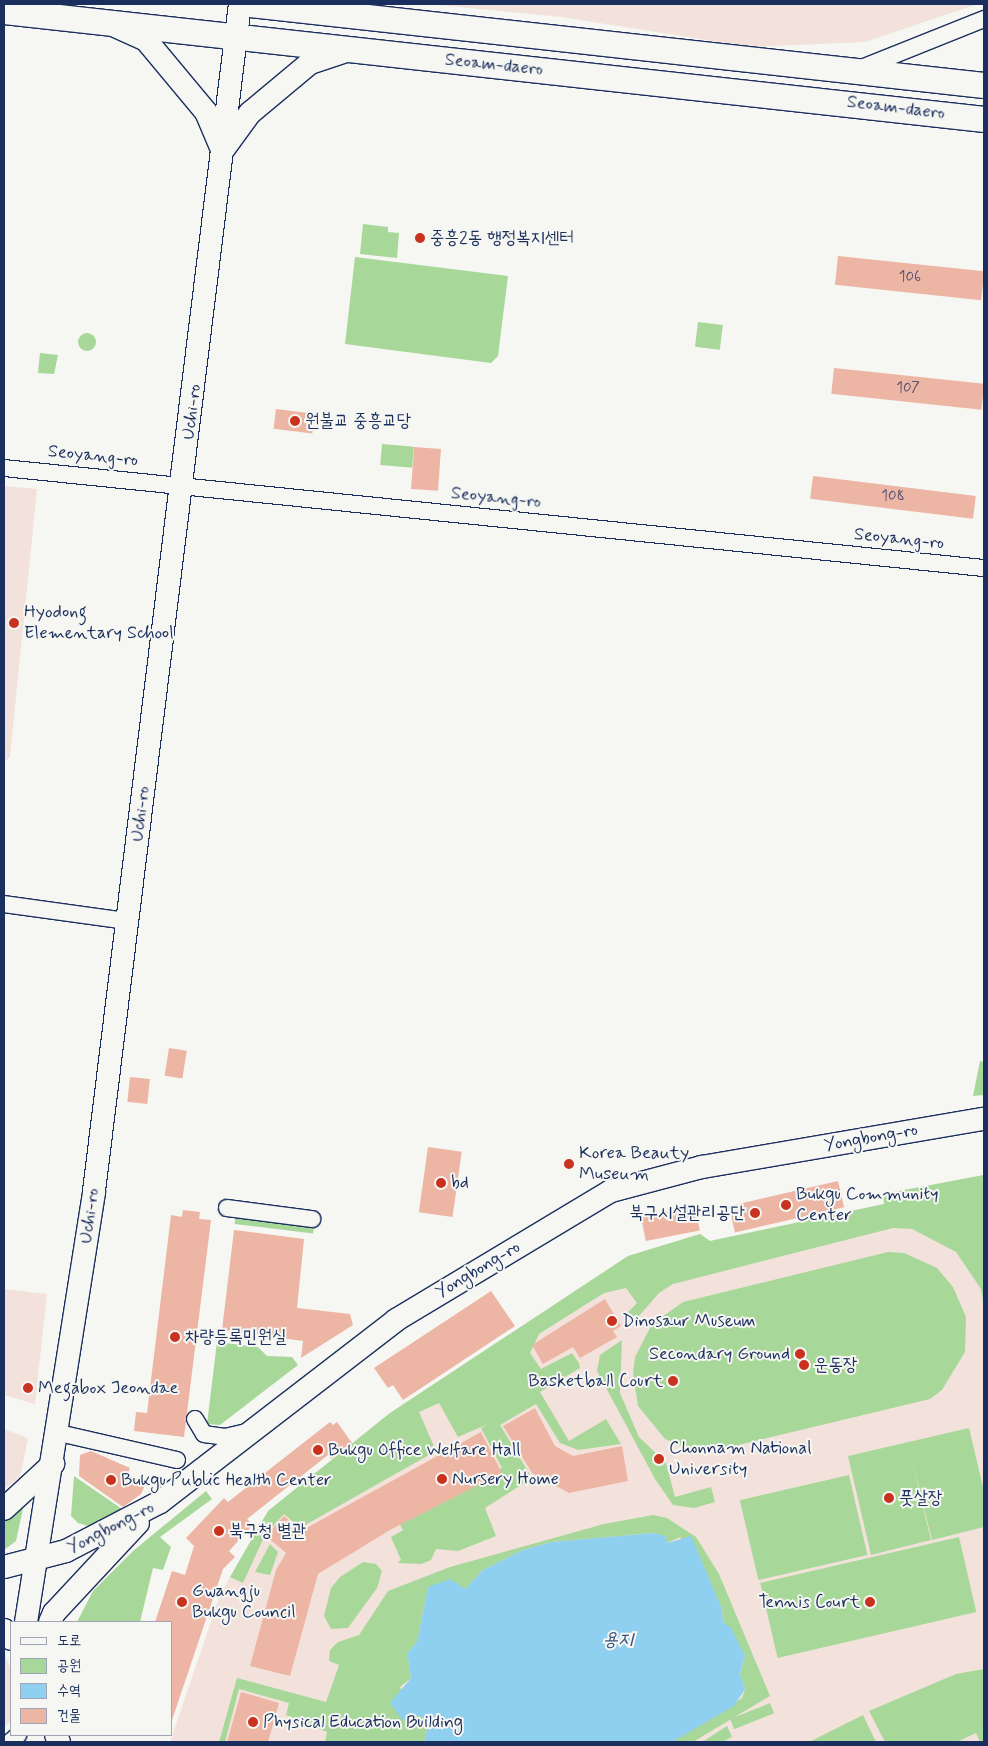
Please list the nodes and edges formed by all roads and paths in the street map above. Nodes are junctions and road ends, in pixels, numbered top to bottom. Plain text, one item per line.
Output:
1 (240, 4) edge
2 (250, 4) edge
3 (4, 10) edge
4 (984, 18) edge
5 (112, 24) junction
6 (236, 39) junction
7 (349, 50) junction
8 (856, 70) junction
9 (984, 85) edge
10 (984, 119) edge
11 (222, 151) junction
12 (4, 468) edge
13 (183, 486) junction
14 (984, 568) edge
15 (4, 904) edge
16 (127, 921) junction
17 (984, 1119) edge
18 (227, 1208) dead end
19 (312, 1219) dead end
20 (195, 1419) dead end
21 (247, 1432) junction
22 (59, 1433) junction
23 (177, 1460) dead end
24 (53, 1464) junction
25 (160, 1502) junction
26 (4, 1509) edge
27 (33, 1562) junction
28 (4, 1567) edge
29 (26, 1621) edge
30 (51, 1621) edge

1 - 6 main road, Uchi-ro
2 - 8 main road, Seoam-daero
3 - 5 main road, Seoam-daero
4 - 8 street
5 - 6 main road, Seoam-daero
5 - 11 main road
6 - 7 main road, Seoam-daero
6 - 11 main road, Uchi-ro
7 - 10 main road, Seoam-daero
7 - 11 main road
8 - 9 main road, Seoam-daero
11 - 13 main road, Uchi-ro
12 - 13 street, Seoyang-ro
13 - 14 street, Seoyang-ro
13 - 16 main road, Uchi-ro
15 - 16 street
16 - 22 main road, Uchi-ro
17 - 21 main road, Yongbong-ro
18 - 19 street
20 - 21 street
21 - 25 main road, Yongbong-ro
22 - 23 street
22 - 24 main road, Uchi-ro
24 - 26 main road
24 - 27 main road, Uchi-ro
25 - 27 main road, Yongbong-ro
25 - 30 main road
27 - 28 main road, Yongbong-ro
27 - 29 main road, Uchi-ro

